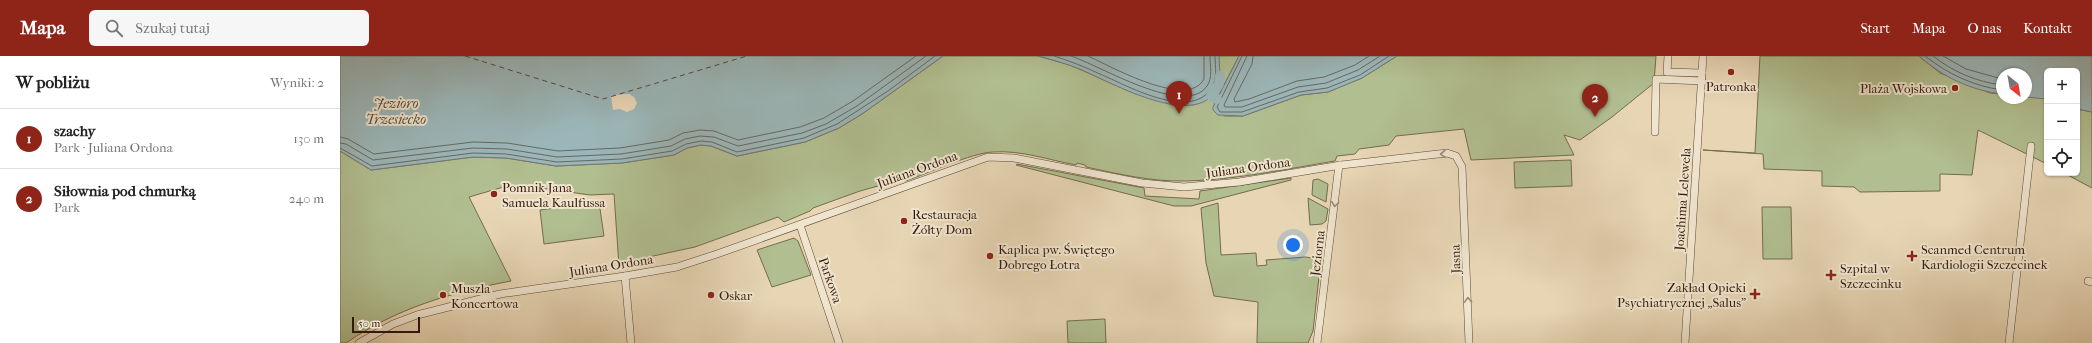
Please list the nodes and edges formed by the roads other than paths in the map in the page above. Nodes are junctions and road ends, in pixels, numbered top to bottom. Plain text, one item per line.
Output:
1 (1668, 56) edge
2 (1703, 56) edge
3 (1702, 77) junction
4 (1655, 132) dead end
5 (2031, 146) dead end
6 (1340, 165) junction
7 (1463, 179) joint
8 (800, 225) junction
9 (625, 276) junction
10 (376, 334) junction
11 (1470, 342) edge
12 (359, 343) edge
13 (369, 343) edge
14 (631, 343) edge
15 (840, 343) edge
16 (1317, 343) edge
17 (1685, 343) edge
18 (2009, 343) edge

1 - 3 street
2 - 3 street, Joachima Lelewela
3 - 4 street
3 - 17 street, Joachima Lelewela
5 - 18 street
7 -> 6 street, Juliana Ordona
6 - 8 street, Juliana Ordona
6 -> 16 street, Jeziorna
11 -> 7 street, Jasna
8 - 9 street, Juliana Ordona
8 - 15 street, Parkowa
9 - 10 street, Juliana Ordona
9 - 14 street
10 - 12 street, Juliana Ordona
10 - 13 street, Juliana Ordona

